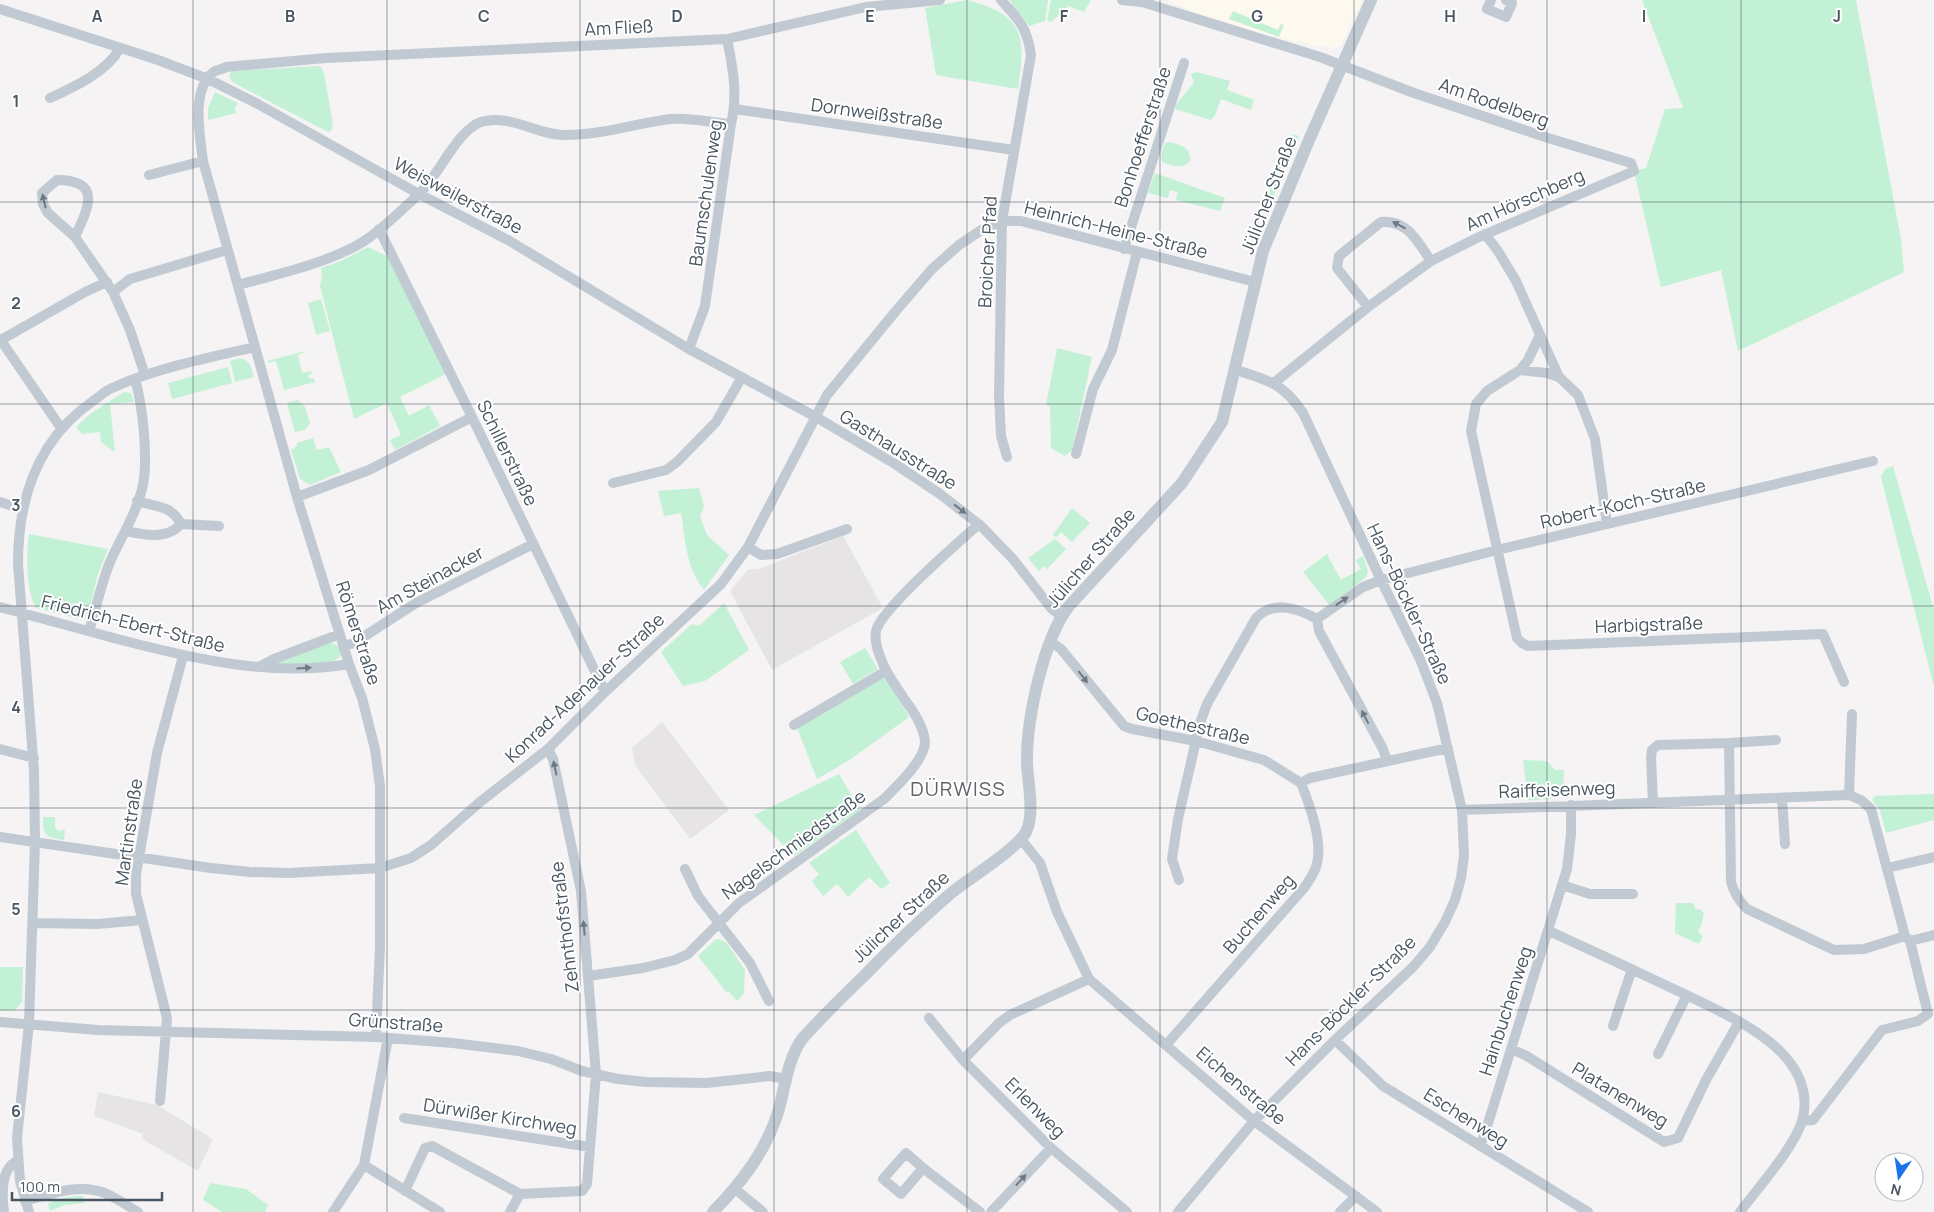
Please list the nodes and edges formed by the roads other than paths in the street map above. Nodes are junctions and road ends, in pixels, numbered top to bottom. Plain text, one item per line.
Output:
1 (940, 0) edge
2 (1000, 0) edge
3 (1122, 0) edge
4 (1371, 0) edge
5 (1491, 0) edge
6 (1506, 0) edge
7 (0, 9) edge
8 (727, 39) junction
9 (120, 48) junction
10 (1184, 63) dead end
11 (1342, 65) junction
12 (208, 79) junction
13 (50, 98) dead end
14 (735, 109) junction
15 (731, 124) junction
16 (1014, 150) junction
17 (203, 161) junction
18 (1634, 170) joint
19 (149, 175) dead end
20 (419, 194) junction
21 (1002, 221) junction
22 (379, 229) junction
23 (1485, 234) junction
24 (75, 237) junction
25 (1124, 249) junction
26 (227, 250) junction
27 (1137, 252) junction
28 (1431, 260) junction
29 (107, 282) junction
30 (1256, 282) junction
31 (238, 285) junction
32 (113, 292) junction
33 (1368, 307) junction
34 (1540, 335) junction
35 (1, 340) edge
36 (255, 347) junction
37 (689, 349) junction
38 (1236, 370) junction
39 (1520, 370) junction
40 (145, 375) junction
41 (1559, 376) junction
42 (742, 377) junction
43 (135, 379) junction
44 (1275, 382) junction
45 (472, 417) junction
46 (816, 417) junction
47 (61, 428) junction
48 (1076, 454) dead end
49 (1007, 457) dead end
50 (1872, 461) dead end
51 (612, 483) dead end
52 (297, 497) junction
53 (137, 501) junction
54 (0, 502) edge
55 (22, 509) junction
56 (181, 524) junction
57 (979, 524) junction
58 (1607, 524) junction
59 (219, 526) dead end
60 (846, 530) dead end
61 (126, 531) junction
62 (533, 544) junction
63 (748, 547) junction
64 (1497, 550) junction
65 (1380, 580) junction
66 (0, 607) edge
67 (23, 614) junction
68 (1061, 616) junction
69 (1317, 619) junction
70 (89, 631) junction
71 (340, 634) junction
72 (1051, 642) junction
73 (344, 646) junction
74 (183, 656) junction
75 (349, 664) junction
76 (259, 667) junction
77 (886, 671) junction
78 (1844, 682) dead end
79 (604, 692) junction
80 (1852, 714) dead end
81 (794, 725) dead end
82 (1776, 740) dead end
83 (1196, 741) junction
84 (1729, 743) junction
85 (1448, 748) junction
86 (0, 749) edge
87 (548, 749) junction
88 (34, 758) junction
89 (1387, 761) junction
90 (1301, 783) junction
91 (1849, 795) junction
92 (1782, 798) junction
93 (1730, 800) junction
94 (1653, 803) junction
95 (1571, 806) junction
96 (1462, 810) junction
97 (0, 837) edge
98 (1021, 839) junction
99 (35, 842) junction
100 (1785, 844) dead end
101 (138, 856) junction
102 (1934, 857) edge
103 (380, 868) junction
104 (1887, 868) junction
105 (685, 869) dead end
106 (1179, 880) dead end
107 (1562, 885) junction
108 (1633, 894) dead end
109 (142, 920) junction
110 (718, 922) junction
111 (32, 923) junction
112 (1549, 931) junction
113 (1934, 935) edge
114 (1907, 938) junction
115 (1632, 969) junction
116 (588, 976) junction
117 (1089, 979) junction
118 (1686, 996) junction
119 (769, 1001) dead end
120 (1931, 1013) edge
121 (929, 1018) dead end
122 (0, 1022) edge
123 (1739, 1022) junction
124 (29, 1024) junction
125 (1613, 1026) dead end
126 (167, 1031) junction
127 (376, 1037) junction
128 (388, 1038) junction
129 (1335, 1040) junction
130 (1166, 1045) junction
131 (1511, 1049) junction
132 (1658, 1054) dead end
133 (964, 1060) junction
134 (596, 1074) junction
135 (786, 1079) junction
136 (160, 1101) dead end
137 (404, 1118) dead end
138 (1254, 1121) junction
139 (1802, 1121) junction
140 (1480, 1146) junction
141 (590, 1147) junction
142 (1051, 1148) junction
143 (17, 1162) junction
144 (364, 1165) junction
145 (923, 1168) dead end
146 (736, 1189) junction
147 (405, 1191) junction
148 (520, 1194) junction
149 (1356, 1196) junction
150 (25, 1201) junction
151 (4, 1212) edge
152 (29, 1212) edge
153 (138, 1212) edge
154 (333, 1212) edge
155 (440, 1212) edge
156 (510, 1212) edge
157 (713, 1212) edge
158 (763, 1212) edge
159 (980, 1212) edge
160 (991, 1212) edge
161 (1126, 1212) edge
162 (1178, 1212) edge
163 (1340, 1212) edge
164 (1377, 1212) edge
165 (1588, 1212) edge
166 (1740, 1212) edge

1 - 8 street, Am Fließ
2 - 16 street, Broicher Pfad
3 - 11 street
4 - 11 street, Jülicher Straße
5 - 6 street
7 - 9 street, Weisweilerstraße
8 - 12 street, Am Fließ
8 - 14 street, Baumschulenweg
9 - 12 street, Weisweilerstraße
9 - 13 street
10 - 25 street, Bonhoefferstraße
11 - 18 street, Am Rodelberg
11 - 30 street, Jülicher Straße
12 - 17 street, Römerstraße
12 - 20 street, Weisweilerstraße
14 - 15 street, Baumschulenweg
14 - 16 street, Dornweißstraße
15 - 20 street
15 - 37 street, Baumschulenweg
16 - 21 street, Broicher Pfad
17 - 19 street
17 - 26 street, Römerstraße
18 - 23 street, Am Hörschberg
20 - 22 street
20 - 37 street, Weisweilerstraße
21 - 25 street, Heinrich-Heine-Straße
21 - 46 street, Heinrich-Heine-Straße
21 - 49 street, Broicher Pfad
22 - 31 street
22 - 45 street, Schillerstraße
23 - 28 street, Am Hörschberg
23 - 34 street
24 -> 24 street
24 - 29 street
25 - 27 street, Heinrich-Heine-Straße
26 - 31 street, Römerstraße
26 - 32 street
27 - 30 street, Heinrich-Heine-Straße
27 - 48 street
28 - 33 street, Am Hörschberg
28 -> 33 street
29 - 32 street
29 - 35 street
30 - 38 street, Jülicher Straße
31 - 36 street, Römerstraße
32 - 40 street
33 - 44 street, Am Hörschberg
34 - 39 street
34 - 41 street
35 - 47 street
36 - 40 street
36 - 52 street, Römerstraße
37 - 42 street, Gasthausstraße
38 - 44 street, Hans-Böckler-Straße
38 - 68 street, Jülicher Straße
39 - 41 street
39 - 64 street
40 - 43 street
41 - 58 street
42 - 46 street, Gasthausstraße
42 - 51 street
43 - 47 street
43 - 53 street
44 - 65 street, Hans-Böckler-Straße
45 - 52 street
45 - 62 street, Schillerstraße
46 -> 57 street, Gasthausstraße
46 - 63 street, Konrad-Adenauer-Straße
47 - 55 street
50 - 58 street, Robert-Koch-Straße
52 - 71 street, Römerstraße
53 - 56 street
53 - 61 street
54 - 55 street
55 - 67 street
56 - 59 street
56 - 61 street
57 - 68 street, Gasthausstraße
57 - 77 street, Nagelschmiedstraße
58 - 64 street, Robert-Koch-Straße
60 - 63 street
61 - 70 street
62 - 73 street, Am Steinacker
62 - 79 street, Schillerstraße
63 - 79 street, Konrad-Adenauer-Straße
64 - 65 street, Robert-Koch-Straße
64 - 78 street, Harbigstraße
69 -> 65 street
65 - 85 street, Hans-Böckler-Straße
66 - 67 street, Friedrich-Ebert-Straße
67 - 70 street, Friedrich-Ebert-Straße
67 - 88 street
68 - 72 street, Jülicher Straße
69 - 83 street
89 -> 69 street
70 - 74 street, Friedrich-Ebert-Straße
71 - 73 street, Römerstraße
71 - 76 street
72 -> 83 street, Goethestraße
72 - 98 street, Jülicher Straße
73 - 75 street, Römerstraße
74 - 76 street, Friedrich-Ebert-Straße
74 - 101 street, Martinstraße
76 -> 75 street, Friedrich-Ebert-Straße
75 - 103 street, Römerstraße
77 - 81 street
77 - 110 street, Nagelschmiedstraße
79 - 87 street, Konrad-Adenauer-Straße
80 - 91 street
82 - 84 street
83 - 90 street, Goethestraße
83 - 106 street
84 - 93 street
84 - 94 street
85 - 89 street
85 - 96 street, Hans-Böckler-Straße
86 - 88 street
87 - 103 street, Konrad-Adenauer-Straße
116 -> 87 street, Zehnthofstraße
88 - 99 street
89 - 90 street
90 - 130 street, Buchenweg
91 - 92 street, Raiffeisenweg
91 - 104 street
92 - 93 street, Raiffeisenweg
92 - 100 street
93 - 94 street, Raiffeisenweg
93 - 114 street
94 - 95 street, Raiffeisenweg
95 - 96 street, Raiffeisenweg
95 - 107 street, Hainbuchenweg
96 - 129 street, Hans-Böckler-Straße
97 - 99 street, Konrad-Adenauer-Straße
98 - 117 street, Eichenstraße
98 - 135 street, Jülicher Straße
99 - 101 street, Konrad-Adenauer-Straße
99 - 111 street
101 - 103 street, Konrad-Adenauer-Straße
101 - 109 street, Martinstraße
102 - 104 street
103 - 127 street, Römerstraße
104 - 114 street
105 - 110 street
107 - 108 street
107 - 112 street, Hainbuchenweg
109 - 111 street
109 - 126 street, Martinstraße
110 - 116 street, Nagelschmiedstraße
110 - 119 street
111 - 124 street
112 - 115 street
112 - 131 street, Hainbuchenweg
113 - 114 street
114 - 120 street
115 - 118 street
115 - 125 street
116 - 134 street, Zehnthofstraße
117 - 130 street, Eichenstraße
117 - 133 street
118 - 123 street
118 - 132 street
120 - 139 street
121 - 133 street, Erlenweg
122 - 124 street, Grünstraße
123 - 131 street, Platanenweg
123 - 139 street
124 - 126 street, Grünstraße
124 - 143 street
126 - 127 street, Grünstraße
126 - 136 street, Martinstraße
127 - 128 street, Grünstraße
128 - 134 street, Grünstraße
128 - 144 street
129 - 138 street, Hans-Böckler-Straße
129 - 140 street, Eschenweg
130 - 138 street, Eichenstraße
131 - 140 street, Hainbuchenweg
133 - 142 street, Erlenweg
134 - 135 street, Grünstraße
134 - 141 street, Dürwißer Kirchweg
135 - 146 street, Jülicher Straße
137 - 141 street, Dürwißer Kirchweg
138 - 149 street, Eichenstraße
138 - 162 street, Hans-Böckler-Straße
139 - 166 street
140 - 165 street, Eschenweg
141 - 148 street, Dürwißer Kirchweg
160 -> 142 street
142 - 161 street, Erlenweg
143 - 150 street
143 - 151 street
144 - 147 street
144 - 154 street
145 - 159 street
146 - 157 street, Jülicher Straße
146 - 158 street
147 - 148 street
147 - 155 street
148 - 156 street
149 - 163 street
149 - 164 street, Eichenstraße
150 - 152 street
150 - 153 street

